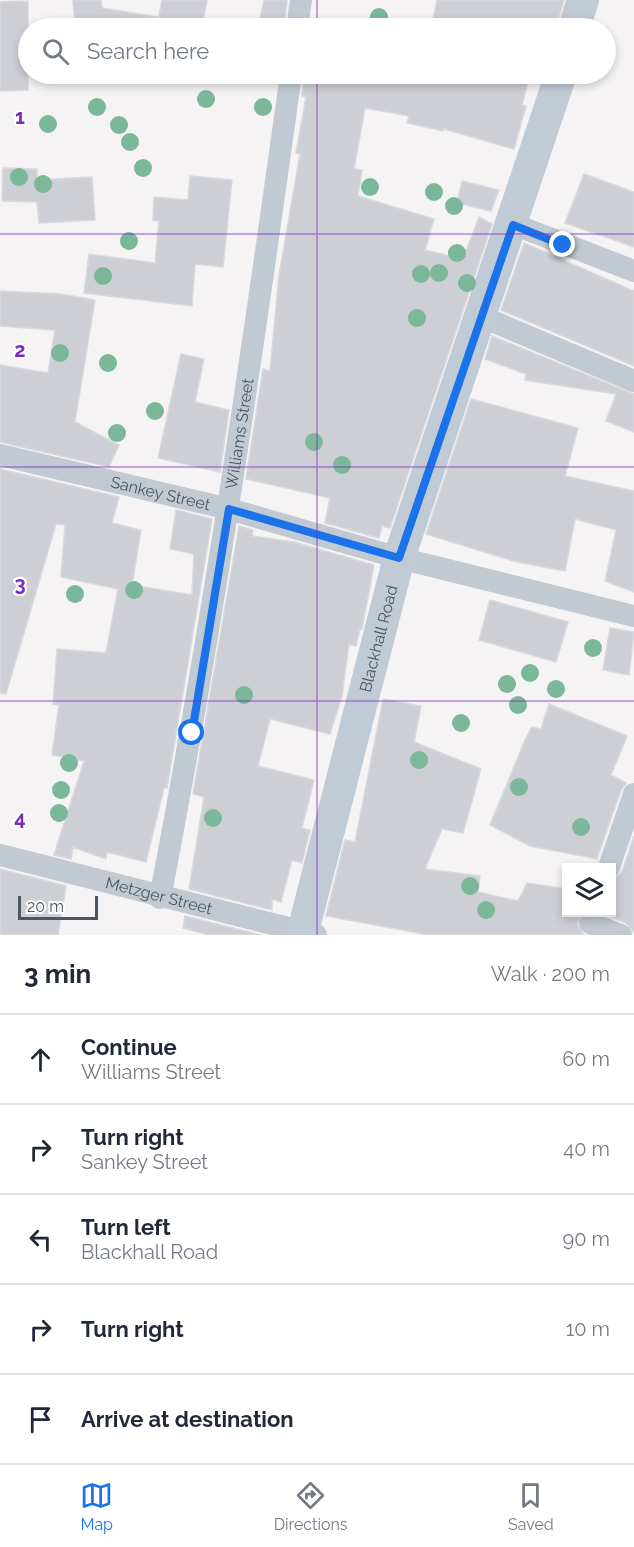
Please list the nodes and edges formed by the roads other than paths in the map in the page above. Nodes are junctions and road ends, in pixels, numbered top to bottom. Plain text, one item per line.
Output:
1 (301, 0) edge
2 (583, 0) edge
3 (298, 18) edge
4 (577, 18) edge
5 (290, 84) edge
6 (558, 84) edge
7 (513, 225) junction
8 (634, 271) edge
9 (480, 316) junction
10 (634, 381) edge
11 (0, 455) edge
12 (229, 509) junction
13 (399, 558) junction
14 (634, 616) edge
15 (634, 794) edge
16 (0, 855) edge
17 (610, 863) edge
18 (160, 898) junction
19 (590, 923) edge
20 (307, 934) edge
21 (621, 935) edge

1 - 3 street
2 - 4 street
5 - 12 street, Williams Street
6 - 7 street, Blackhall Road
7 - 8 street
7 - 9 street, Blackhall Road
9 - 10 street
9 - 13 street, Blackhall Road
11 - 12 street, Sankey Street
12 - 13 street, Sankey Street
12 - 18 street, Williams Street
13 - 14 street, Sankey Street
13 - 20 street, Blackhall Road
15 - 17 street
16 - 18 street, Metzger Street
18 - 20 street, Metzger Street
19 - 21 street

